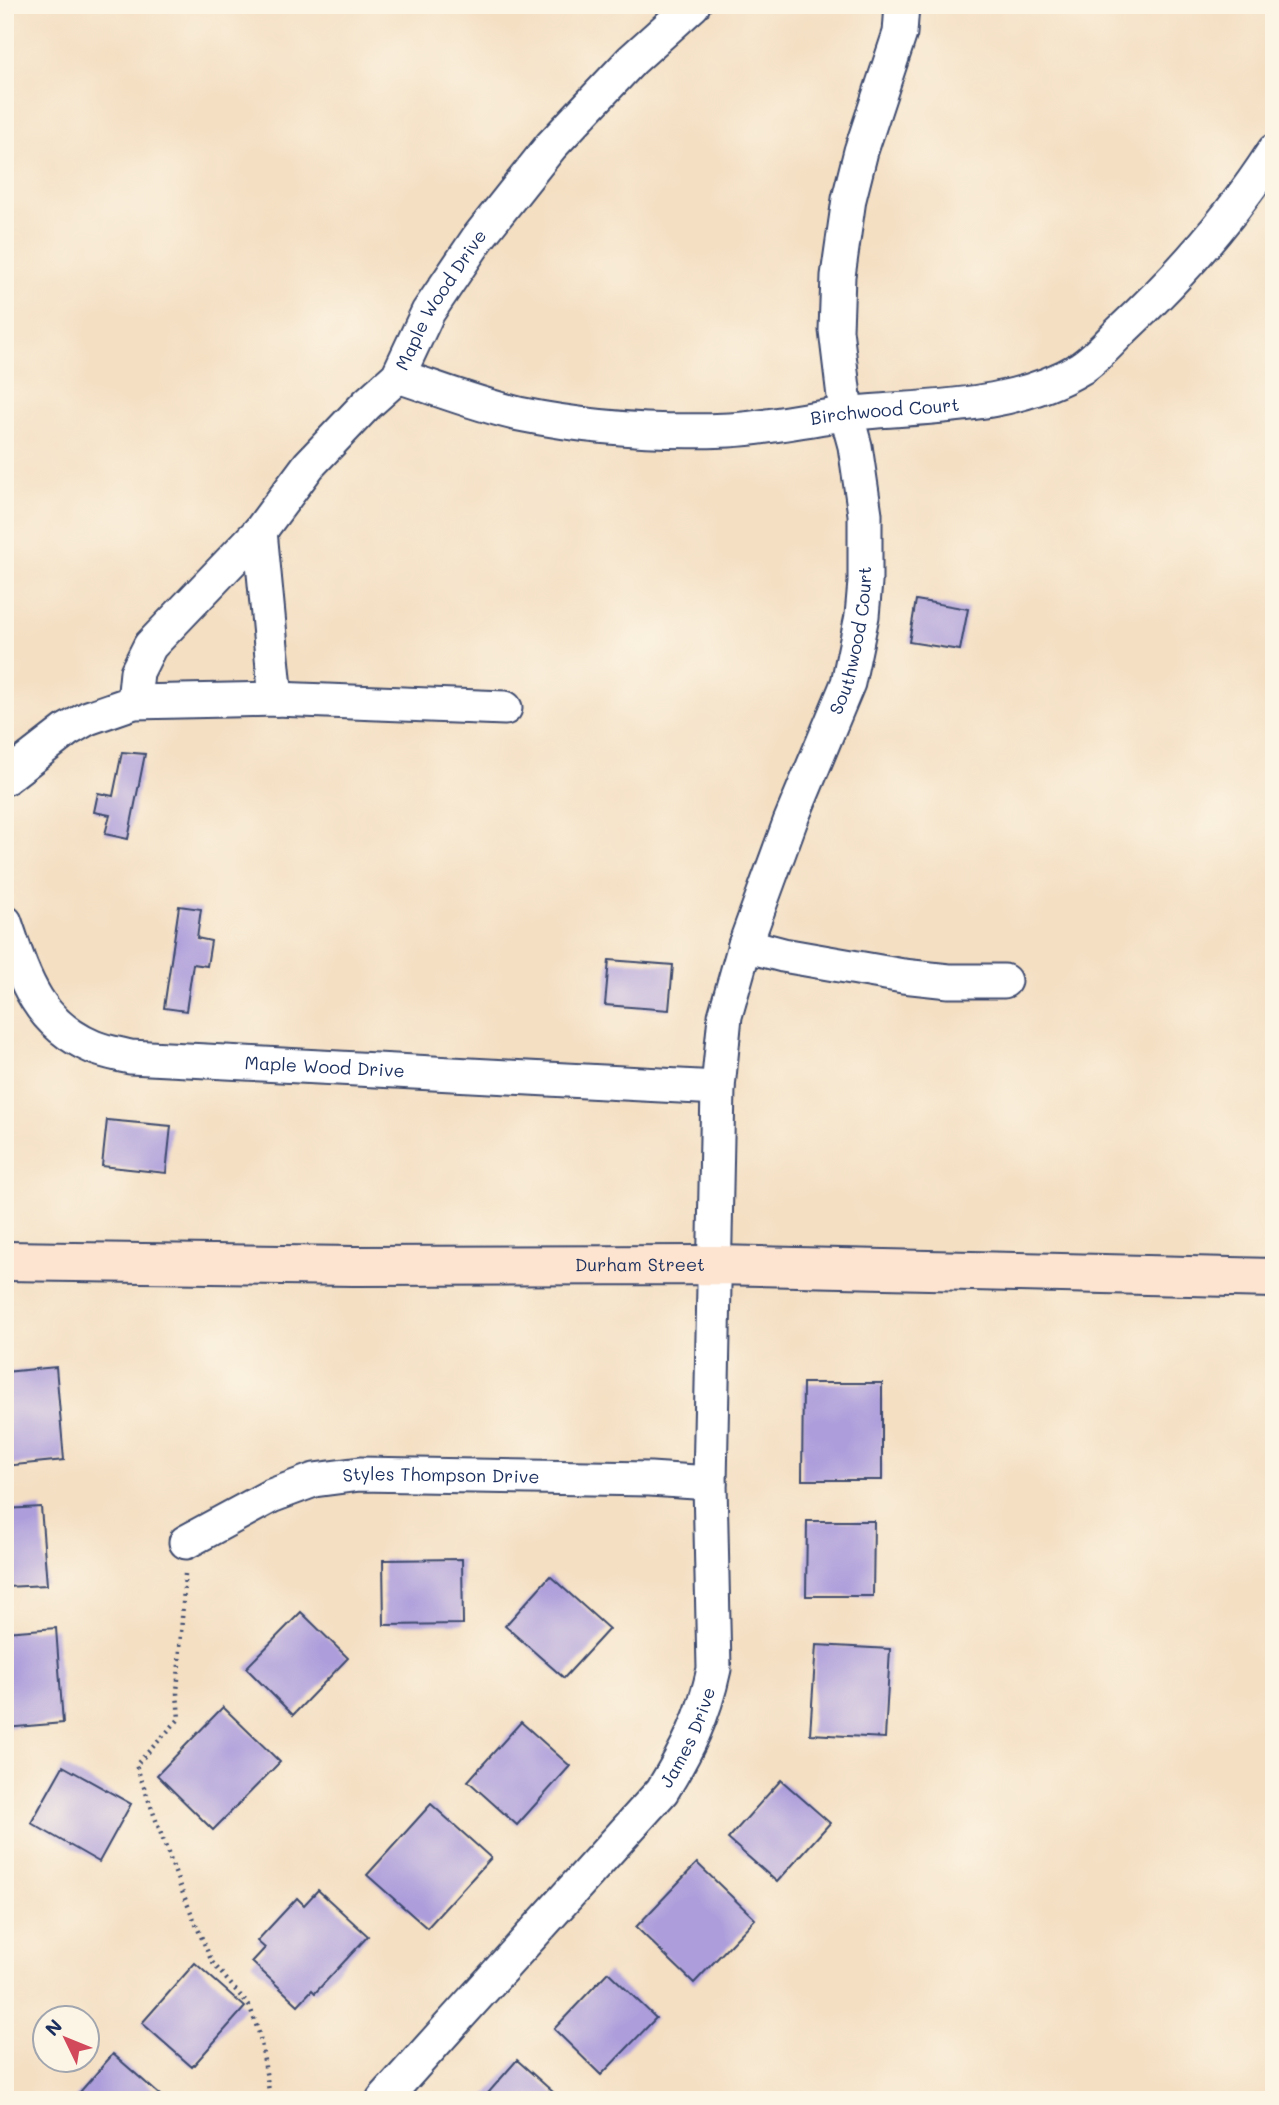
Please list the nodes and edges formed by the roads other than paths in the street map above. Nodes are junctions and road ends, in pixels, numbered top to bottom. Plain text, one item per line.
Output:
1 (693, 5) edge
2 (902, 5) edge
3 (1274, 151) edge
4 (398, 376) junction
5 (846, 413) junction
6 (260, 531) junction
7 (276, 699) junction
8 (134, 702) junction
9 (505, 708) dead end
10 (5, 778) edge
11 (5, 922) edge
12 (745, 945) junction
13 (1004, 981) dead end
14 (718, 1088) junction
15 (5, 1261) edge
16 (715, 1265) junction
17 (1274, 1278) edge
18 (710, 1483) junction
19 (186, 1542) road end
20 (383, 2100) edge

1 - 4 street, Maple Wood Drive
2 - 5 street, Southwood Court
3 - 5 street, Birchwood Court
4 - 5 street, Birchwood Court
4 - 6 street, Maple Wood Drive
5 - 12 street, Southwood Court
6 - 7 street
6 - 8 street, Maple Wood Drive
7 - 8 street
7 - 9 street
8 - 10 street
11 - 14 street, Maple Wood Drive
12 - 13 street
12 - 14 street, Southwood Court
14 - 16 street, Southwood Court
15 - 16 street, Durham Street
16 - 17 street, Durham Street
16 - 18 street, James Drive
18 - 19 street, Styles Thompson Drive
18 - 20 street, James Drive

